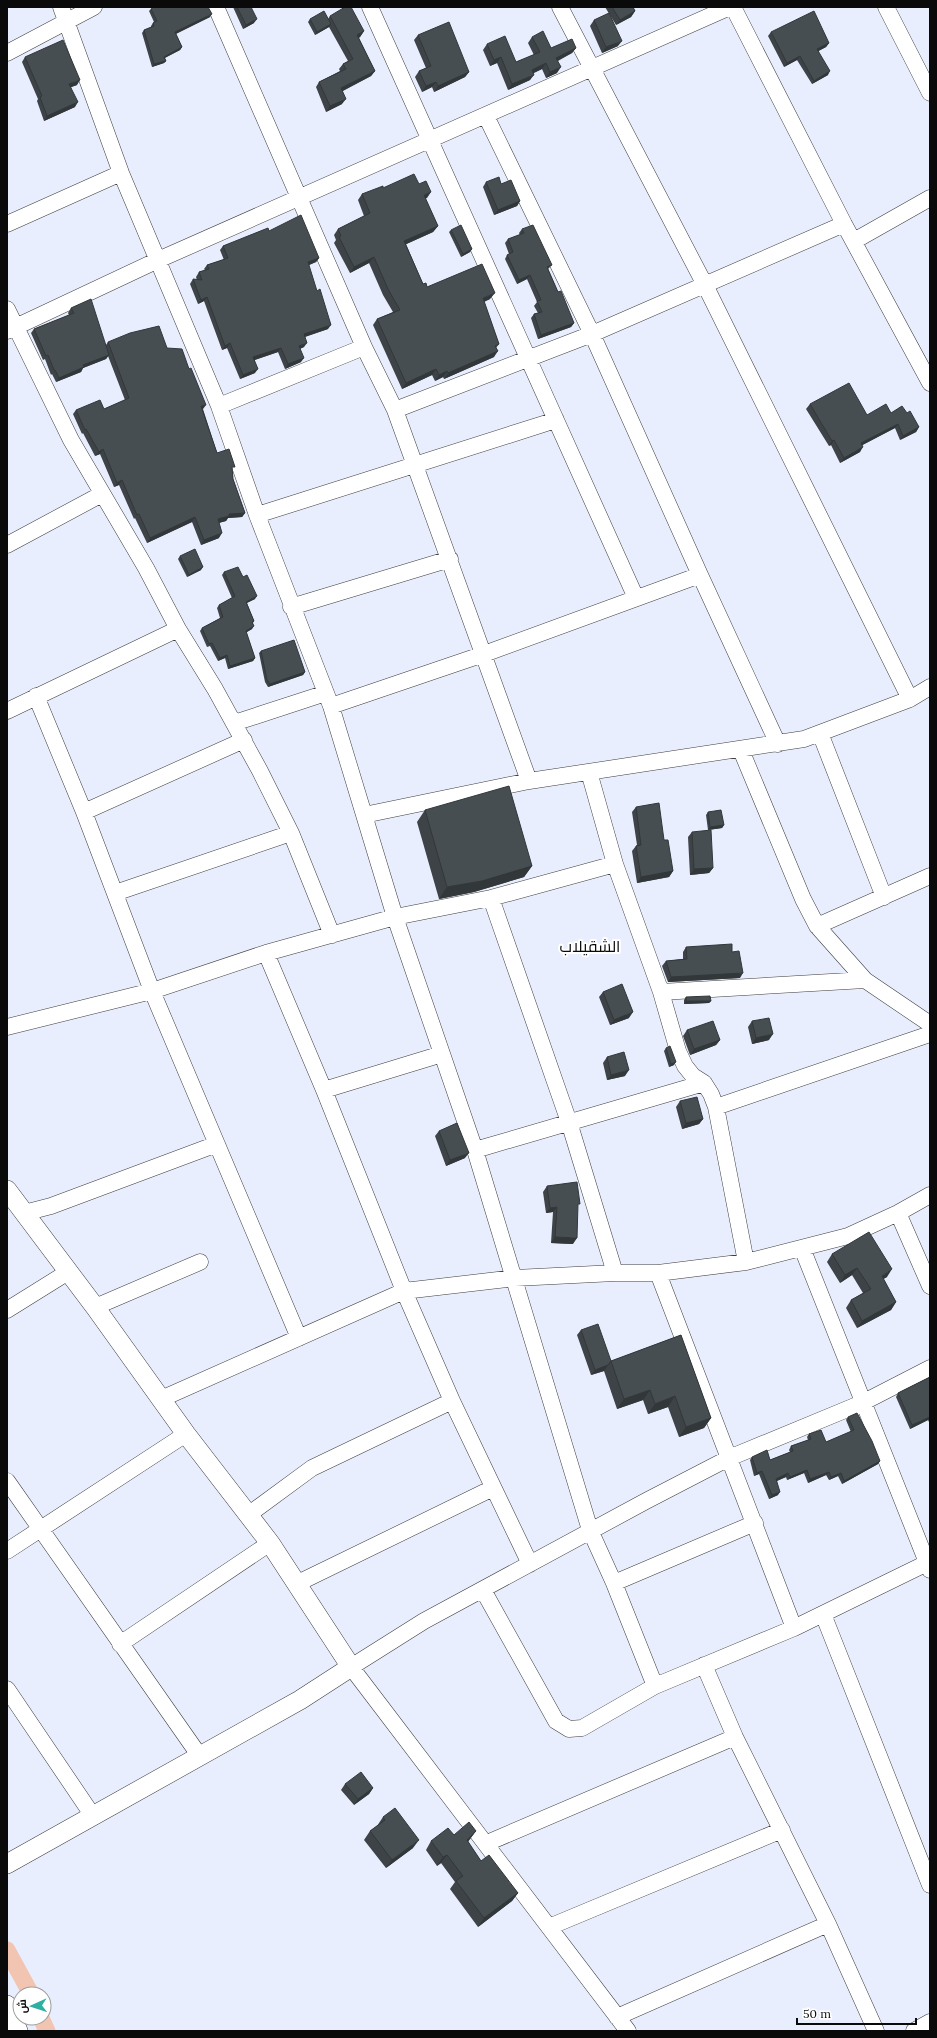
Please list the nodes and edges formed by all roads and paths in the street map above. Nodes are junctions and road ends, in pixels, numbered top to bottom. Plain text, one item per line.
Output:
1 (94, 7) edge
2 (216, 7) edge
3 (370, 7) edge
4 (560, 7) edge
5 (731, 7) edge
6 (886, 7) edge
7 (64, 14) edge
8 (7, 53) edge
9 (592, 69) junction
10 (930, 93) edge
11 (486, 116) junction
12 (430, 140) junction
13 (121, 173) junction
14 (298, 198) junction
15 (930, 198) edge
16 (7, 224) edge
17 (844, 224) junction
18 (854, 241) junction
19 (158, 260) junction
20 (706, 285) junction
21 (7, 309) edge
22 (11, 329) edge
23 (592, 334) junction
24 (364, 347) junction
25 (529, 360) junction
26 (930, 383) edge
27 (219, 406) junction
28 (395, 410) junction
29 (556, 420) junction
30 (416, 465) junction
31 (102, 494) junction
32 (257, 515) junction
33 (7, 545) edge
34 (450, 559) junction
35 (700, 575) junction
36 (636, 598) junction
37 (291, 607) junction
38 (178, 629) junction
39 (484, 654) junction
40 (930, 687) edge
41 (36, 696) junction
42 (910, 699) junction
43 (328, 700) junction
44 (7, 711) edge
45 (234, 723) junction
46 (820, 733) junction
47 (244, 740) junction
48 (778, 744) junction
49 (741, 750) junction
50 (589, 772) junction
51 (529, 781) junction
52 (84, 812) junction
53 (364, 815) junction
54 (292, 834) junction
55 (615, 864) junction
56 (930, 876) edge
57 (115, 893) junction
58 (884, 897) junction
59 (491, 898) junction
60 (395, 917) junction
61 (817, 926) junction
62 (332, 935) junction
63 (266, 954) junction
64 (865, 980) junction
65 (152, 991) junction
66 (662, 992) junction
67 (930, 1024) edge
68 (7, 1027) edge
69 (930, 1034) edge
70 (442, 1054) junction
71 (704, 1083) junction
72 (324, 1090) junction
73 (716, 1107) junction
74 (569, 1122) junction
75 (217, 1144) junction
76 (475, 1150) junction
77 (7, 1190) edge
78 (930, 1195) edge
79 (24, 1213) junction
80 (898, 1213) junction
81 (802, 1248) junction
82 (200, 1262) dead end
83 (746, 1262) junction
84 (68, 1272) junction
85 (615, 1273) junction
86 (658, 1273) junction
87 (515, 1278) junction
88 (930, 1286) edge
89 (404, 1292) junction
90 (95, 1307) junction
91 (7, 1310) edge
92 (299, 1338) junction
93 (930, 1368) edge
94 (161, 1399) junction
95 (452, 1401) junction
96 (862, 1404) junction
97 (186, 1434) junction
98 (729, 1458) junction
99 (7, 1482) edge
100 (493, 1488) junction
101 (248, 1515) junction
102 (754, 1523) junction
103 (41, 1530) junction
104 (590, 1530) junction
105 (270, 1544) junction
106 (7, 1551) edge
107 (530, 1564) junction
108 (929, 1567) edge
109 (298, 1583) junction
110 (614, 1583) junction
111 (483, 1590) junction
112 (823, 1614) junction
113 (794, 1628) junction
114 (120, 1644) junction
115 (704, 1665) junction
116 (351, 1666) junction
117 (655, 1686) junction
118 (7, 1689) edge
119 (735, 1737) junction
120 (199, 1755) junction
121 (93, 1816) junction
122 (782, 1830) junction
123 (487, 1843) junction
124 (7, 1864) edge
125 (930, 1885) edge
126 (828, 1924) junction
127 (549, 1927) junction
128 (7, 2005) edge
129 (617, 2017) junction
130 (930, 2022) edge
131 (18, 2031) edge
132 (628, 2031) edge
133 (876, 2031) edge
134 (914, 2031) edge

1 - 7 street
2 - 14 street
3 - 12 street
4 - 9 street
5 - 9 street
5 - 17 street
6 - 10 street
7 - 8 street
7 - 13 street
9 - 11 street
9 - 20 street
11 - 12 street
11 - 23 street
12 - 14 street
12 - 25 street
13 - 16 street
13 - 19 street
14 - 19 street
14 - 24 street
15 - 18 street
17 - 18 street
17 - 20 street
18 - 26 street
19 - 22 street
19 - 27 street
20 - 23 street
20 - 42 street
21 - 22 street
22 - 31 street
23 - 25 street
23 - 35 street
24 - 27 street
24 - 28 street
25 - 28 street
25 - 29 street
27 - 32 street
28 - 30 street
29 - 30 street
29 - 36 street
30 - 32 street
30 - 34 street
31 - 33 street
31 - 38 street
32 - 37 street
34 - 37 street
34 - 39 street
35 - 36 street
35 - 48 street
36 - 39 street
37 - 43 street
38 - 41 street
38 - 45 street
39 - 43 street
39 - 51 street
40 - 42 street
41 - 44 street
41 - 52 street
42 - 46 street
43 - 45 street
43 - 53 street
45 - 47 street
46 - 48 street
46 - 58 street
47 - 52 street
47 - 54 street
48 - 49 street
49 - 50 street
49 - 61 street
50 - 51 street
50 - 55 street
51 - 53 street
52 - 57 street
53 - 60 street
54 - 57 street
54 - 62 street
55 - 59 street
55 - 66 street
56 - 58 street
57 - 65 street
58 - 61 street
59 - 60 street
59 - 74 street
60 - 62 street
60 - 70 street
61 - 64 street
62 - 63 street
63 - 65 street
63 - 72 street
64 - 66 street
64 - 67 street
65 - 68 street
65 - 75 street
66 - 71 street
69 - 73 street
70 - 72 street
70 - 76 street
71 - 73 street
71 - 74 street
72 - 89 street
73 - 83 street
74 - 76 street
74 - 85 street
75 - 79 street
75 - 92 street
76 - 87 street
77 - 79 street
78 - 80 street
79 - 84 street
80 - 81 street
80 - 88 street
81 - 83 street
81 - 96 street
82 - 90 street
83 - 86 street
84 - 90 street
84 - 91 street
85 - 86 street
85 - 87 street
86 - 98 street
87 - 89 street
87 - 104 street
89 - 92 street
89 - 95 street
90 - 94 street
92 - 94 street
93 - 96 street
94 - 97 street
95 - 100 street
95 - 101 street
96 - 98 street
96 - 108 street
97 - 101 street
97 - 103 street
98 - 102 street
98 - 104 street
99 - 103 street
100 - 107 street
100 - 109 street
101 - 105 street
102 - 110 street
102 - 113 street
103 - 106 street
103 - 114 street
104 - 107 street
104 - 110 street
105 - 109 street
105 - 114 street
107 - 111 street
108 - 112 street
109 - 116 street
110 - 117 street
111 - 116 street
111 - 117 street
112 - 113 street
112 - 125 street
113 - 115 street
114 - 120 street
115 - 117 street
115 - 119 street
116 - 120 street
116 - 123 street
118 - 121 street
119 - 122 street
119 - 123 street
120 - 121 street
121 - 124 street
122 - 126 street
122 - 127 street
123 - 127 street
126 - 129 street
126 - 133 street
127 - 129 street
128 - 131 street
129 - 132 street
130 - 134 street

